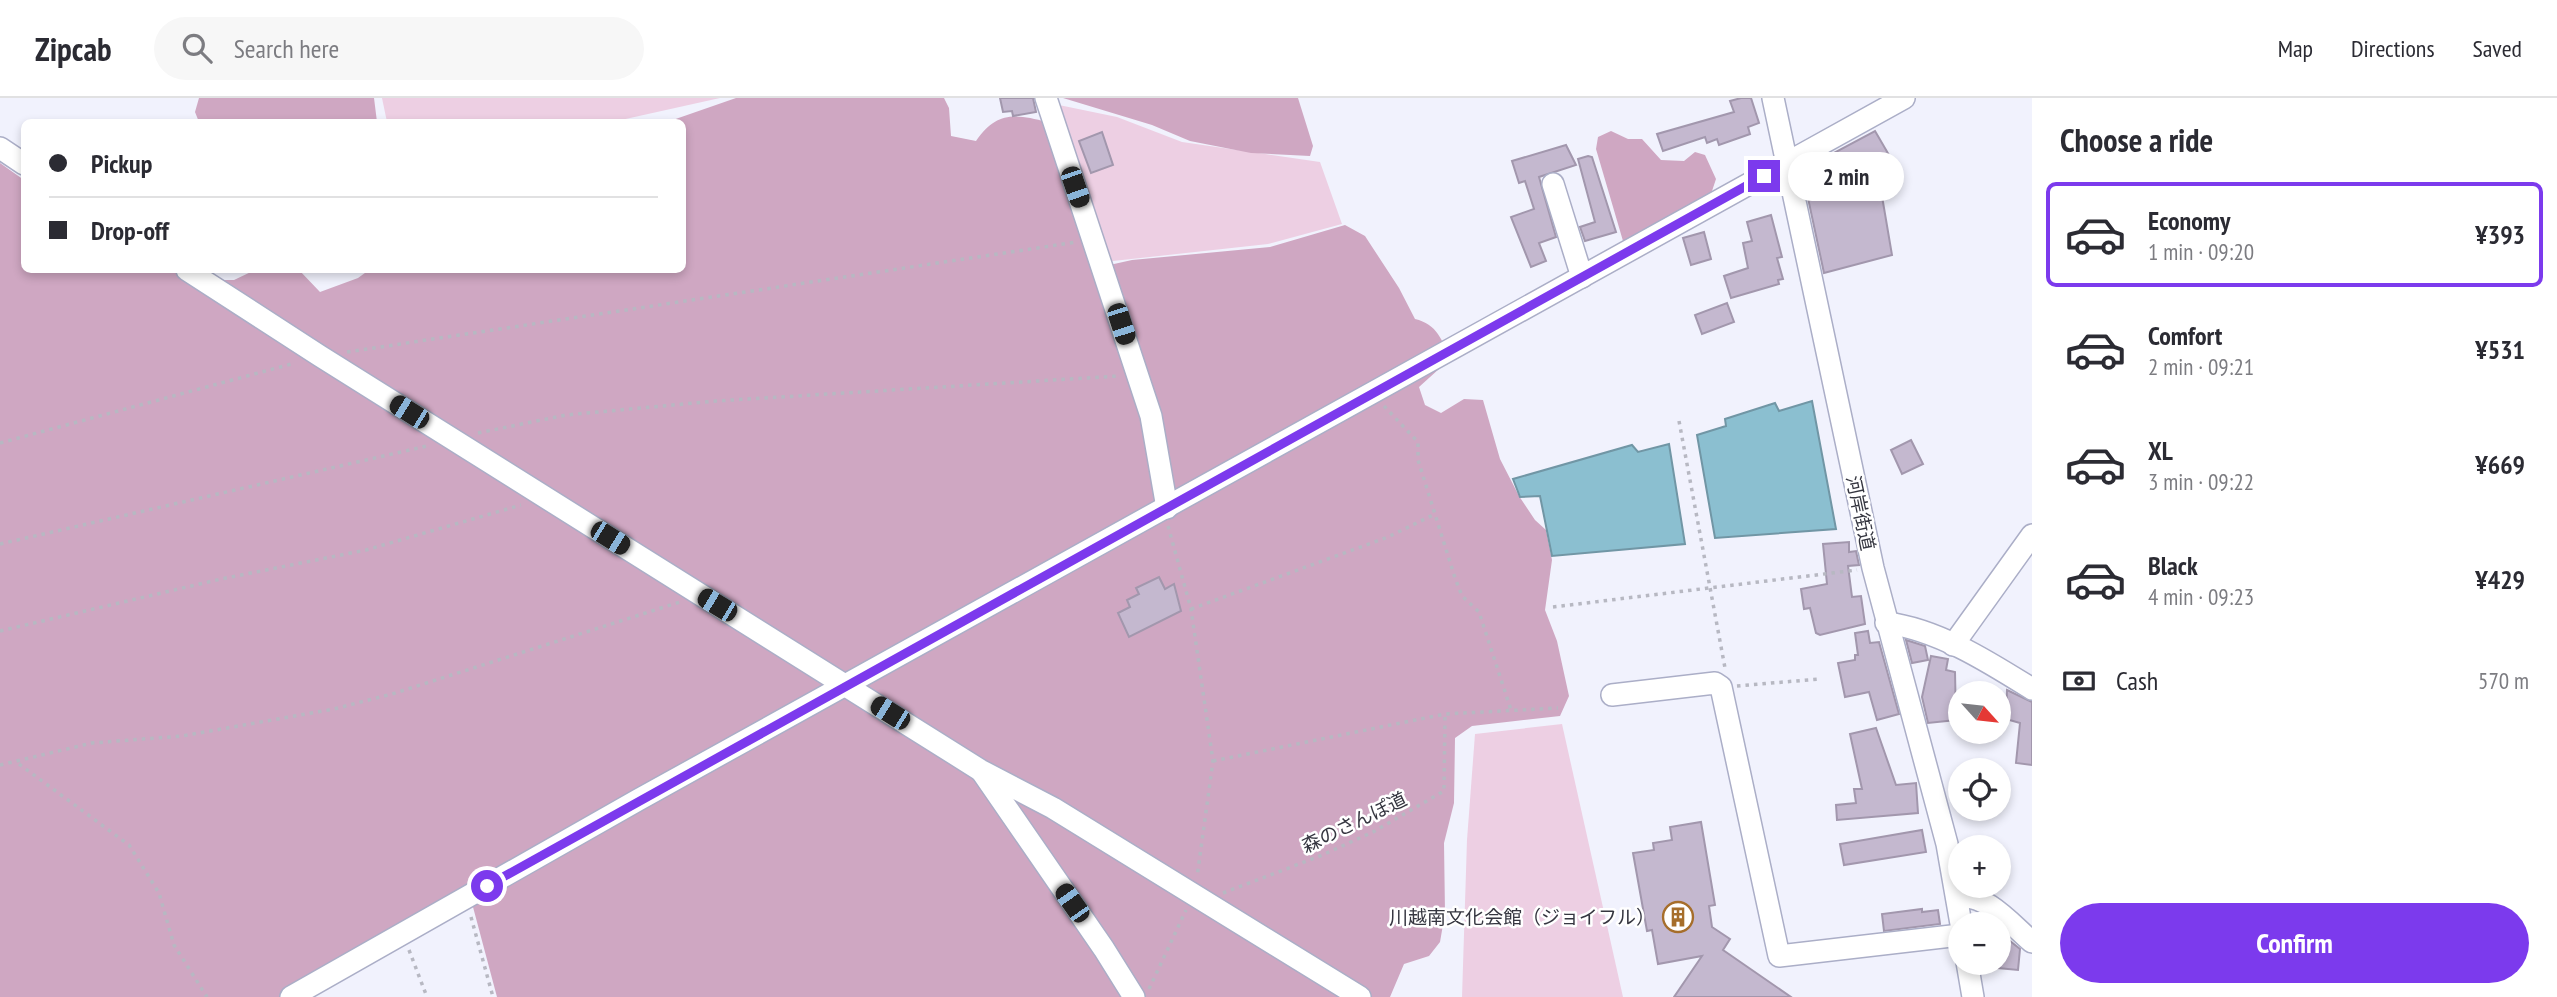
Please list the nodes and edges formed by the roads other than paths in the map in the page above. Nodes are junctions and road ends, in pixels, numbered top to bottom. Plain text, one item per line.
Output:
1 (1046, 98) edge
2 (1773, 98) edge
3 (1904, 98) edge
4 (0, 148) edge
5 (21, 162) edge
6 (1787, 164) junction
7 (1553, 184) dead end
8 (192, 273) edge
9 (1582, 278) junction
10 (1165, 509) junction
11 (2032, 535) edge
12 (1886, 623) junction
13 (1953, 645) junction
14 (845, 685) junction
15 (2032, 689) edge
16 (1612, 695) dead end
17 (980, 770) junction
18 (1948, 849) edge
19 (1958, 898) edge
20 (1973, 898) edge
21 (1960, 912) edge
22 (1948, 936) edge
23 (2032, 942) edge
24 (1969, 975) edge
25 (291, 997) edge
26 (1134, 997) edge
27 (1360, 997) edge
28 (1973, 997) edge

1 - 10 street
2 - 6 street, 河岸街道
3 - 6 street
4 - 5 street
6 - 9 street
6 - 12 street, 河岸街道
7 - 9 street
8 - 14 street
9 - 10 street
10 - 14 street
11 - 13 street
12 - 13 street
12 - 18 street, 河岸街道
13 - 15 street
14 - 17 street
14 - 25 street
16 - 22 street
17 - 26 street
17 - 27 street
19 - 21 street, 河岸街道
20 - 23 street
24 - 28 street

